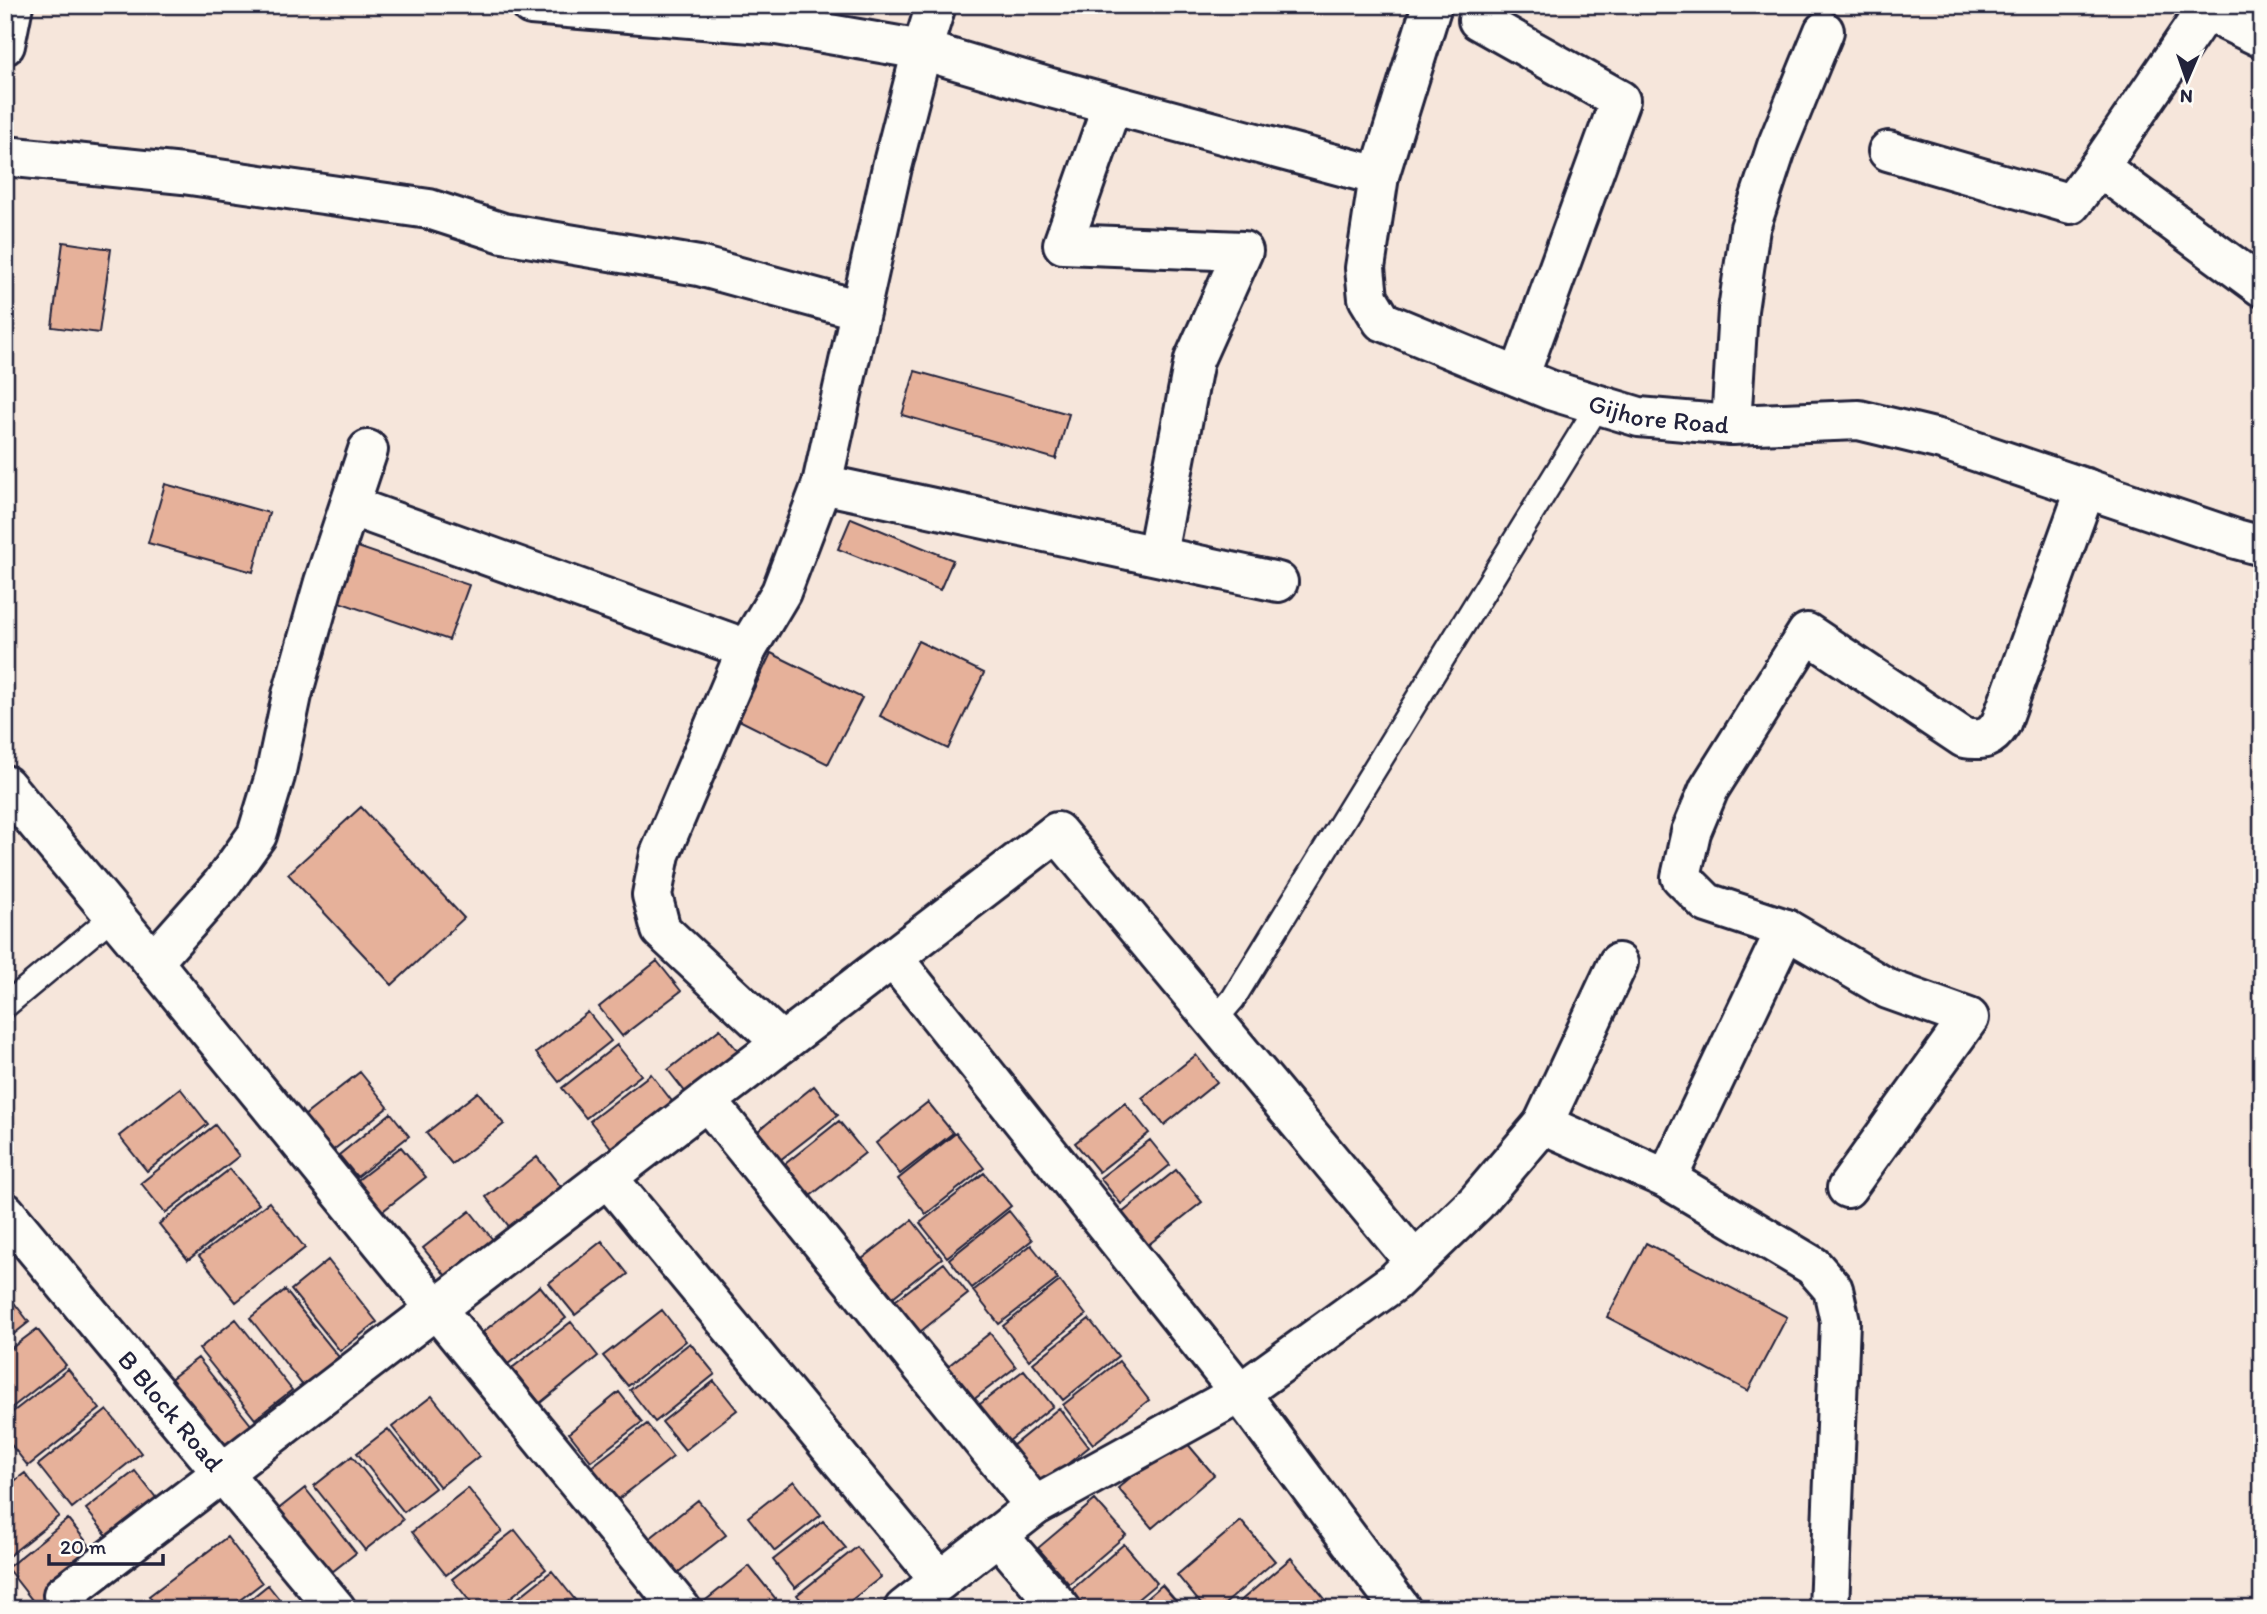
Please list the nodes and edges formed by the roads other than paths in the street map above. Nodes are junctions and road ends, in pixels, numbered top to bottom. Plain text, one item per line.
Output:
1 (13, 5) edge
2 (531, 5) edge
3 (936, 5) edge
4 (1432, 5) edge
5 (2199, 8) edge
6 (1478, 20) dead end
7 (1824, 31) dead end
8 (2262, 38) edge
9 (5, 45) edge
10 (922, 50) junction
11 (1112, 105) junction
12 (1888, 151) dead end
13 (5, 156) edge
14 (2099, 167) junction
15 (1379, 176) junction
16 (2262, 287) edge
17 (860, 310) junction
18 (1519, 377) junction
19 (1600, 404) junction
20 (1731, 425) junction
21 (368, 450) dead end
22 (822, 484) junction
23 (2086, 488) junction
24 (350, 506) junction
25 (2262, 546) edge
26 (1157, 554) junction
27 (1278, 582) dead end
28 (747, 649) junction
29 (5, 785) edge
30 (113, 916) junction
31 (1786, 929) junction
32 (893, 958) junction
33 (153, 962) junction
34 (1618, 963) dead end
35 (5, 1006) edge
36 (1214, 1021) junction
37 (782, 1043) junction
38 (707, 1101) junction
39 (1543, 1124) junction
40 (607, 1177) junction
41 (1667, 1179) junction
42 (1847, 1188) dead end
43 (5, 1212) edge
44 (1415, 1262) junction
45 (436, 1309) junction
46 (1240, 1393) junction
47 (222, 1472) junction
48 (1035, 1506) junction
49 (998, 1535) junction
50 (940, 1580) junction
51 (63, 1595) dead end
52 (336, 1609) edge
53 (681, 1609) edge
54 (904, 1609) edge
55 (1061, 1609) edge
56 (1401, 1609) edge
57 (1829, 1609) edge

1 - 9 street
2 - 10 street
3 - 10 street
4 - 15 street, Gijhore Road
5 - 8 street
5 - 14 street
6 - 18 street
7 - 20 street
10 - 11 street
10 - 17 street
11 - 15 street
11 - 26 street
12 - 14 street
13 - 17 street
14 - 16 street
15 - 18 street, Gijhore Road
17 - 22 street
18 - 19 street, Gijhore Road
19 - 20 street, Gijhore Road
19 - 36 lane
20 - 23 street, Gijhore Road
21 - 24 street
22 - 26 street
22 - 28 street
23 - 25 street, Gijhore Road
23 - 31 street
24 - 28 street
24 - 33 street
26 - 27 street
28 - 37 street
29 - 30 street
30 - 33 street
30 - 35 lane
31 - 41 street
31 - 42 street
32 - 36 street
32 - 37 street
32 - 46 street
33 - 45 street
34 - 39 street
36 - 44 street
37 - 38 street
38 - 40 street
38 - 48 street
39 - 41 street
39 - 44 street
40 - 45 street
40 - 50 street
41 - 57 street
43 - 47 street, B Block Road
44 - 46 street
45 - 47 street
45 - 53 street
46 - 48 street
46 - 56 street
47 - 51 street
47 - 52 street, B Block Road
48 - 49 street
49 - 50 street
49 - 55 street
50 - 54 street

